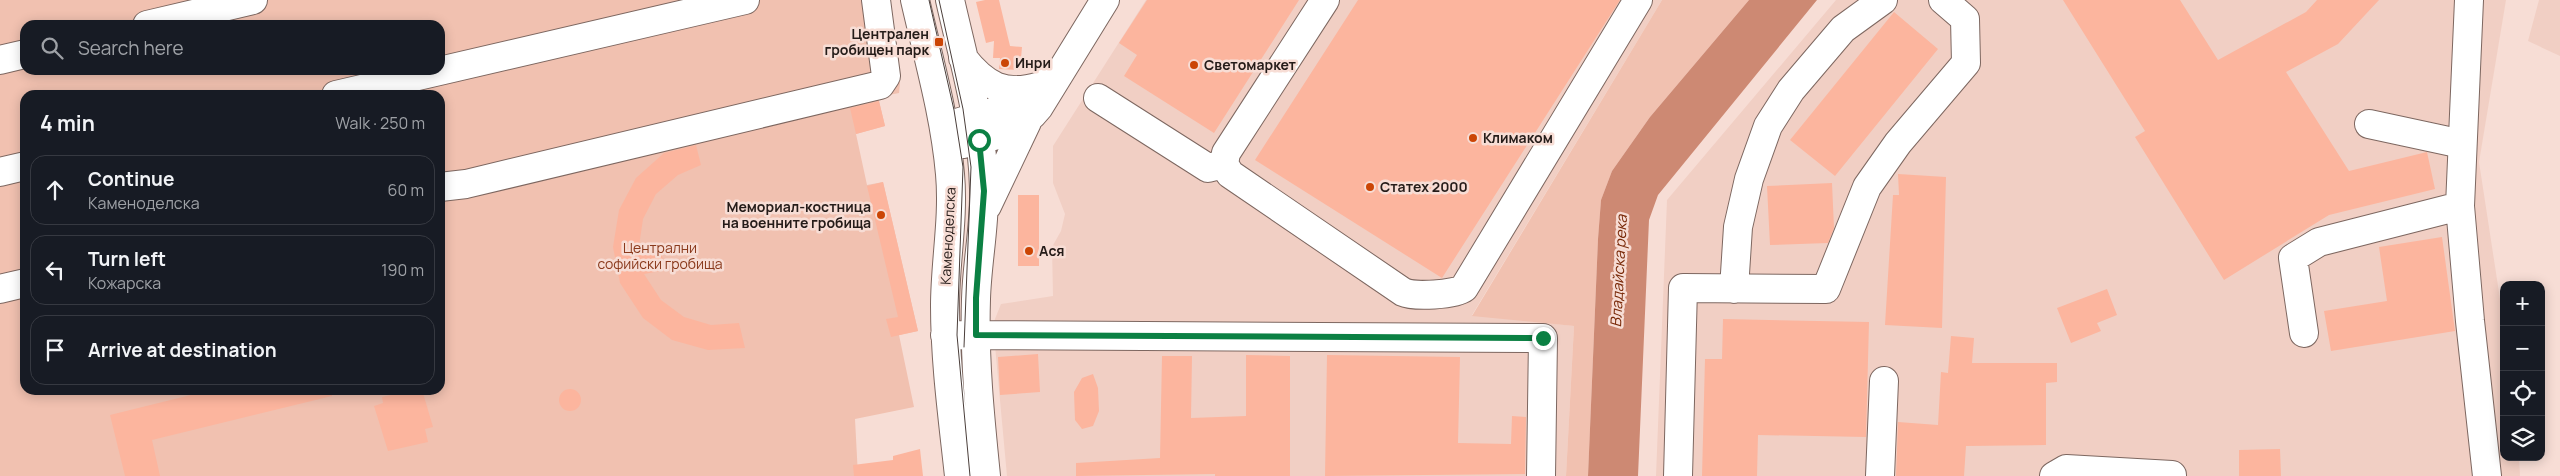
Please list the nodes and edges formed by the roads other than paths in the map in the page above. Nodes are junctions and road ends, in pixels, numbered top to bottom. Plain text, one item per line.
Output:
1 (253, 0) edge
2 (745, 0) edge
3 (876, 0) edge
4 (915, 0) edge
5 (950, 0) edge
6 (1105, 0) edge
7 (1325, 0) edge
8 (1638, 0) edge
9 (1882, 0) edge
10 (1944, 0) edge
11 (2469, 0) edge
12 (168, 20) edge
13 (20, 55) edge
14 (963, 58) junction
15 (0, 60) edge
16 (1066, 61) junction
17 (445, 70) edge
18 (422, 75) edge
19 (1042, 86) junction
20 (358, 90) edge
21 (1098, 98) dead end
22 (1027, 122) junction
23 (2368, 124) dead end
24 (977, 129) junction
25 (945, 138) junction
26 (2462, 144) junction
27 (1224, 164) junction
28 (20, 167) edge
29 (0, 172) edge
30 (445, 186) edge
31 (2460, 206) junction
32 (983, 217) junction
33 (20, 284) edge
34 (0, 289) edge
35 (1734, 289) junction
36 (2304, 333) dead end
37 (945, 335) junction
38 (976, 335) junction
39 (1884, 381) dead end
40 (2172, 475) dead end
41 (959, 476) edge
42 (986, 476) edge
43 (1541, 476) edge
44 (1678, 476) edge
45 (1880, 476) edge
46 (2054, 476) edge
47 (2487, 476) edge

1 - 12 street
2 - 17 street
3 - 30 street
4 - 25 street, Каменоделска
5 - 14 street
6 - 16 street
7 - 27 street
8 - 27 street
9 - 35 street
10 - 35 street
11 - 26 street
13 - 15 street
14 - 19 street
14 - 24 street
16 - 19 street
16 - 22 street
18 - 20 street
19 - 24 street
21 - 27 street
22 - 24 street
22 - 32 street
23 - 26 street
24 - 25 street
24 - 32 street
25 - 37 street, Каменоделска
26 - 31 street
28 - 29 street
31 - 36 street
31 - 47 street
32 - 38 street
33 - 34 street
35 - 44 street
37 - 38 street
37 - 41 street, Каменоделска
38 - 42 street
38 - 43 street
39 - 45 street
40 - 46 street

